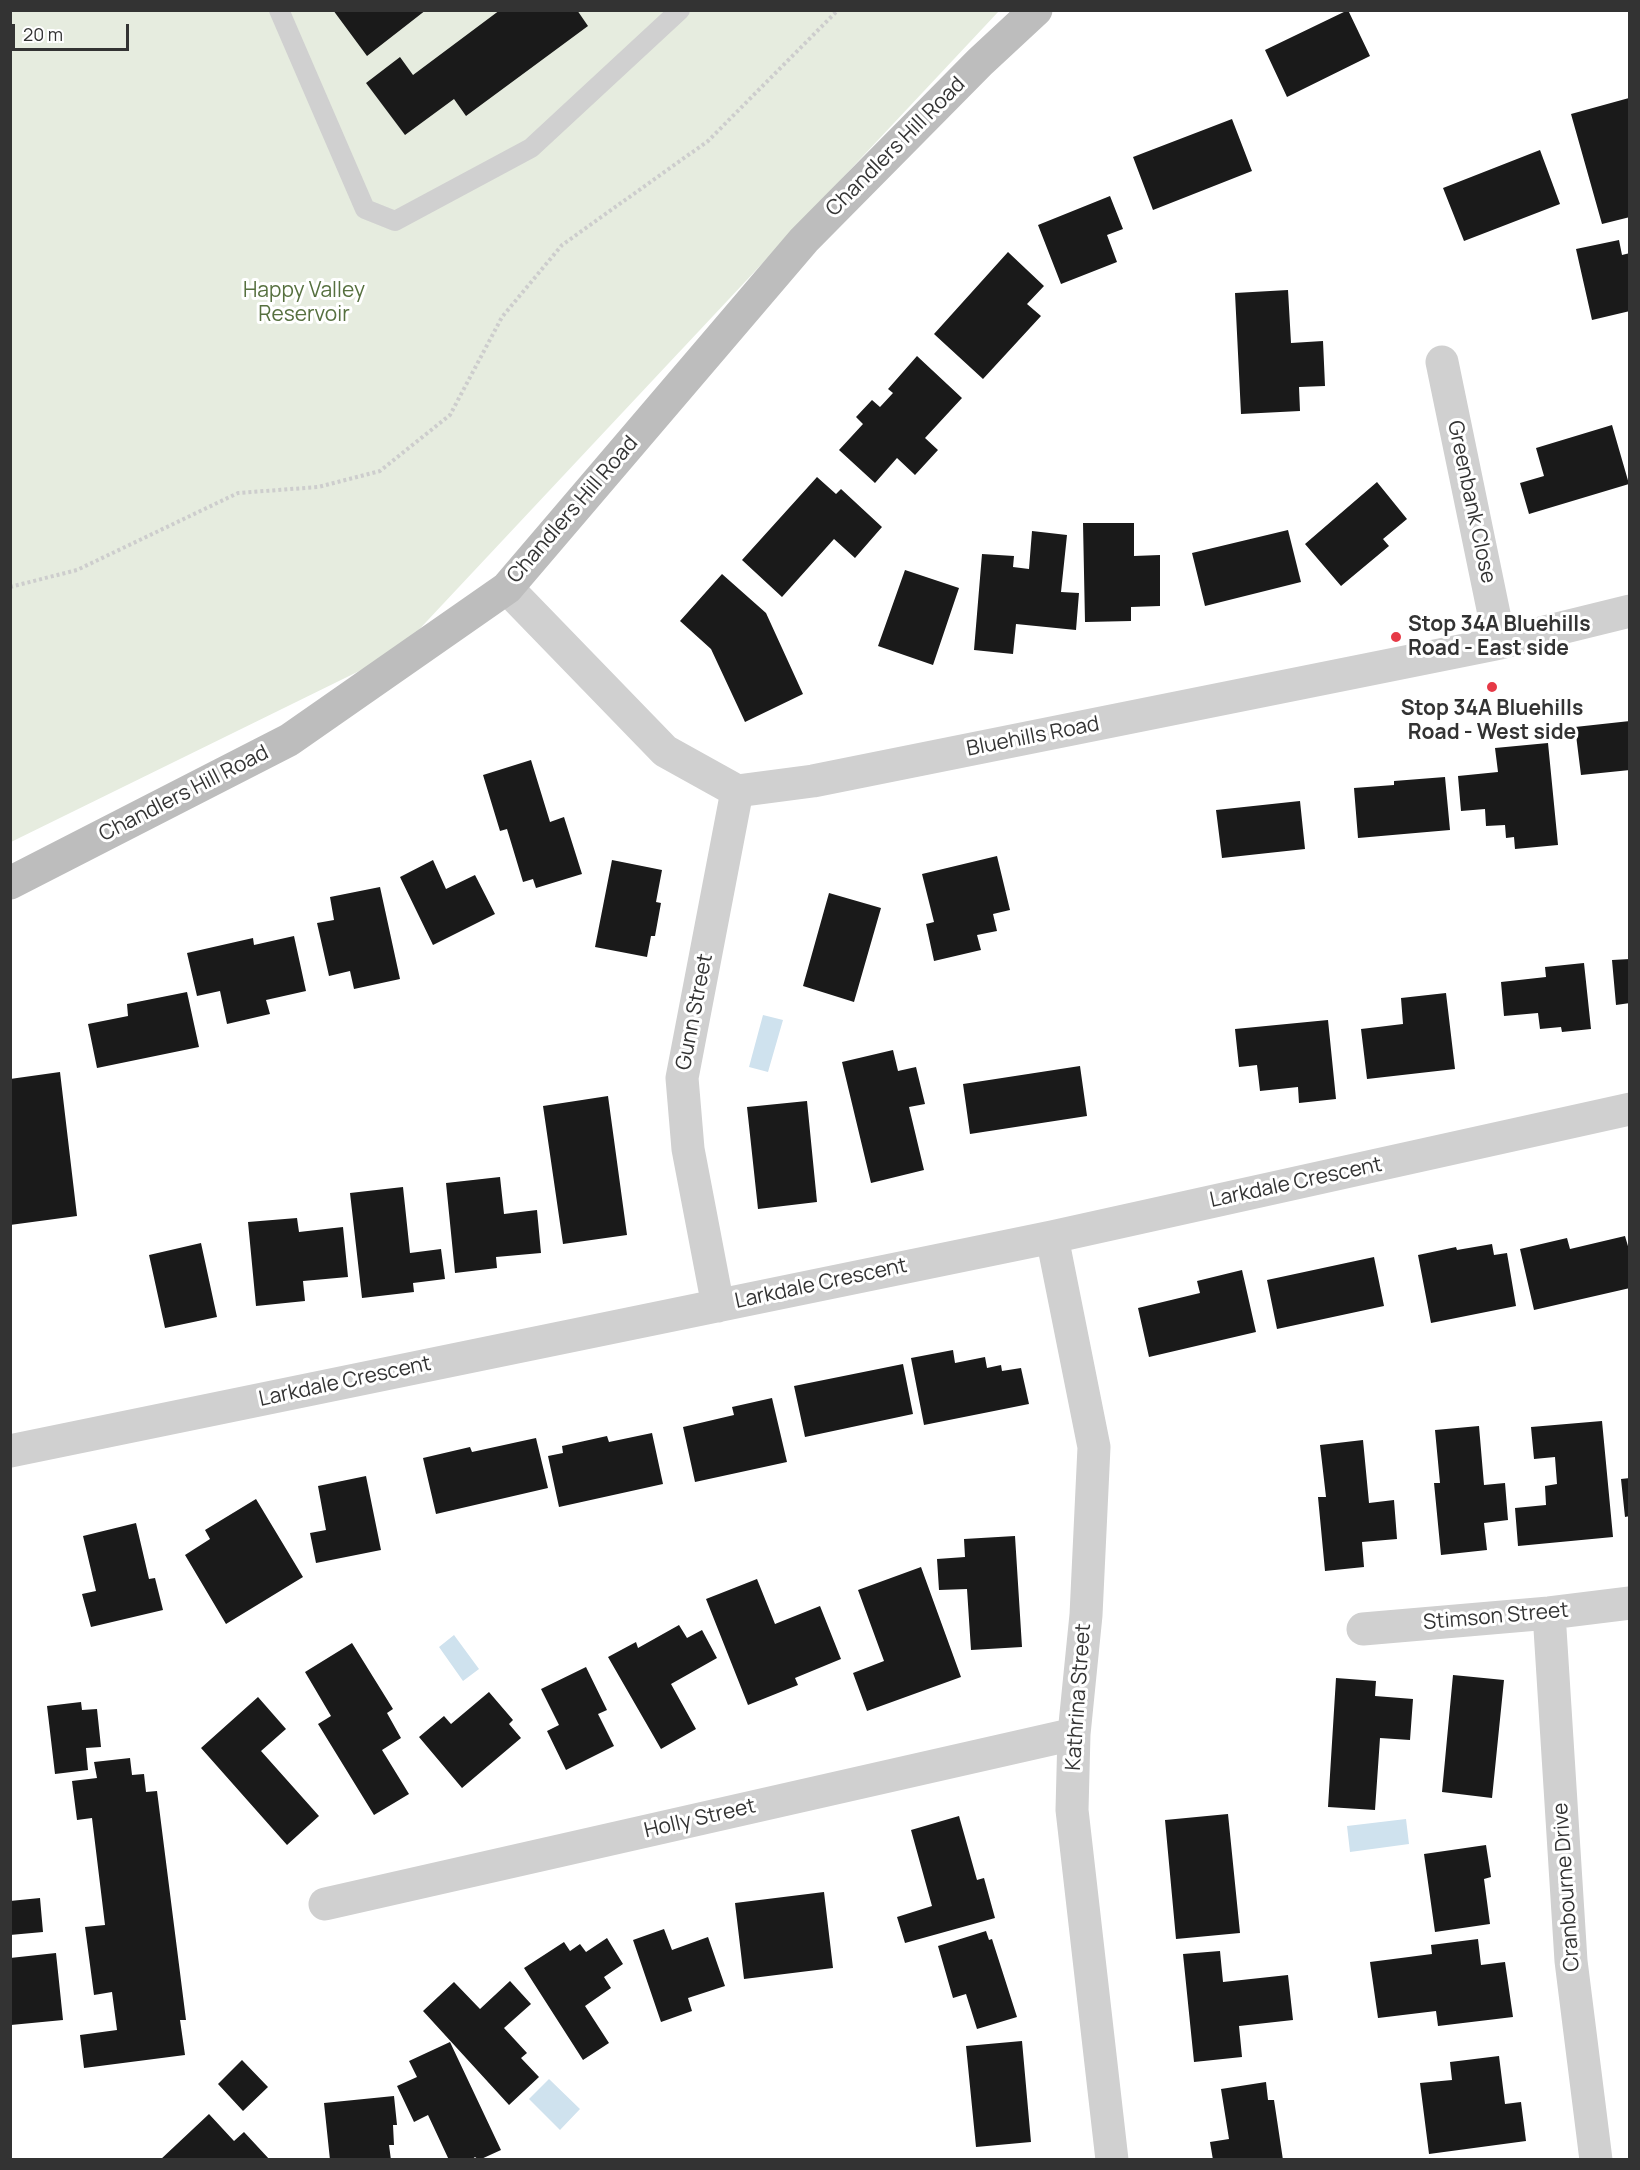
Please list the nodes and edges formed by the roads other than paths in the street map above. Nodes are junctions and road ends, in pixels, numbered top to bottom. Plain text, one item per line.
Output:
1 (279, 10) edge
2 (680, 10) edge
3 (1036, 10) edge
4 (1442, 362) dead end
5 (507, 588) junction
6 (1629, 611) edge
7 (1500, 643) junction
8 (737, 791) junction
9 (10, 883) edge
10 (1629, 1109) edge
11 (1052, 1237) junction
12 (718, 1306) junction
13 (10, 1451) edge
14 (1629, 1603) edge
15 (1549, 1613) junction
16 (1363, 1629) dead end
17 (1074, 1734) junction
18 (325, 1904) dead end
19 (1112, 2160) edge
20 (1596, 2160) edge

1 - 2 lane
3 - 5 main road, Chandlers Hill Road
4 - 7 street, Greenbank Close
5 - 8 street
5 - 9 main road, Chandlers Hill Road
6 - 7 street, Bluehills Road
7 - 8 street, Bluehills Road
8 - 12 street, Gunn Street
10 - 11 street, Larkdale Crescent
11 - 12 street, Larkdale Crescent
11 - 17 street, Kathrina Street
12 - 13 street, Larkdale Crescent
14 - 15 street, Stimson Street
15 - 16 street, Stimson Street
15 - 20 street, Cranbourne Drive
17 - 18 street, Holly Street
17 - 19 street, Kathrina Street

